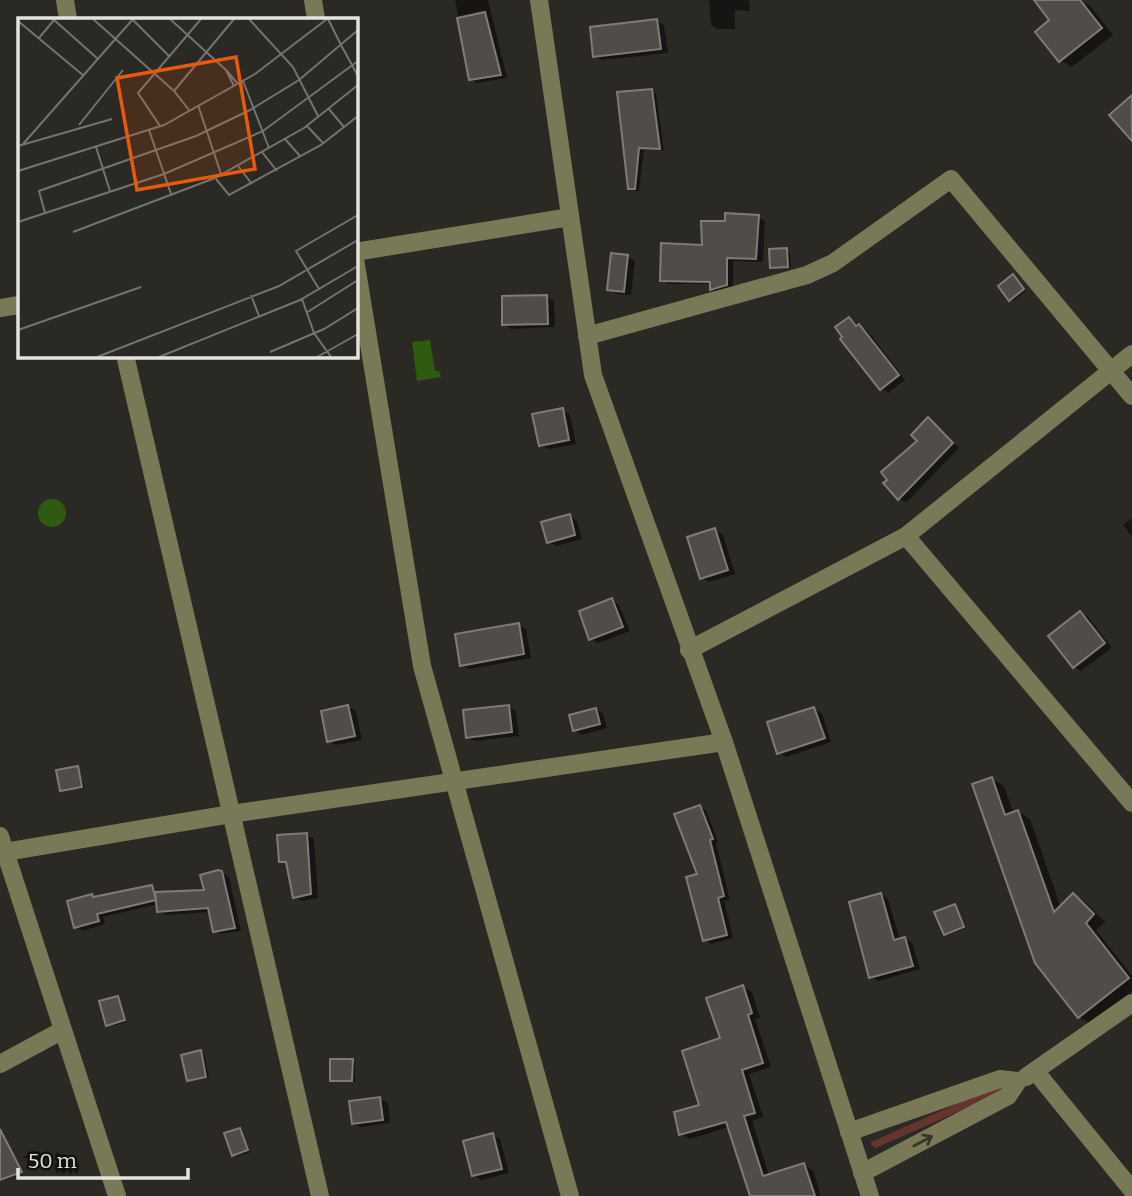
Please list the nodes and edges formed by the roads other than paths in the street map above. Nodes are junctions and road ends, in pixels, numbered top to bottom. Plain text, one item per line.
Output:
1 (65, 0) edge
2 (313, 0) edge
3 (539, 0) edge
4 (68, 18) edge
5 (316, 18) edge
6 (570, 217) junction
7 (357, 253) edge
8 (357, 272) edge
9 (18, 305) edge
10 (0, 309) edge
11 (587, 336) junction
12 (1132, 354) edge
13 (125, 357) edge
14 (1111, 371) junction
15 (1132, 396) edge
16 (906, 536) junction
17 (689, 650) junction
18 (724, 743) junction
19 (455, 781) junction
20 (1132, 803) edge
21 (231, 814) junction
22 (3, 844) edge
23 (1132, 1003) edge
24 (61, 1031) junction
25 (0, 1064) edge
26 (1036, 1072) junction
27 (1018, 1081) junction
28 (849, 1132) junction
29 (862, 1172) junction
30 (1132, 1190) edge
31 (117, 1196) edge
32 (320, 1196) edge
33 (570, 1196) edge
34 (870, 1196) edge

1 - 4 street
2 - 5 street
3 - 6 street
6 - 7 street
6 - 11 street
8 - 19 street
9 - 10 street
11 - 14 street
11 - 17 street
12 - 14 street
13 - 21 street
14 - 15 street
14 - 16 street
16 - 17 street
16 - 20 street
17 - 18 street
18 - 19 street
18 - 28 street
19 - 21 street
19 - 33 street
21 - 22 street
21 - 32 street
22 - 24 street
23 - 26 street
24 - 25 street
24 - 31 street
26 - 27 street
26 - 30 street
27 - 28 street
29 -> 27 street
28 - 29 street
29 - 34 street

